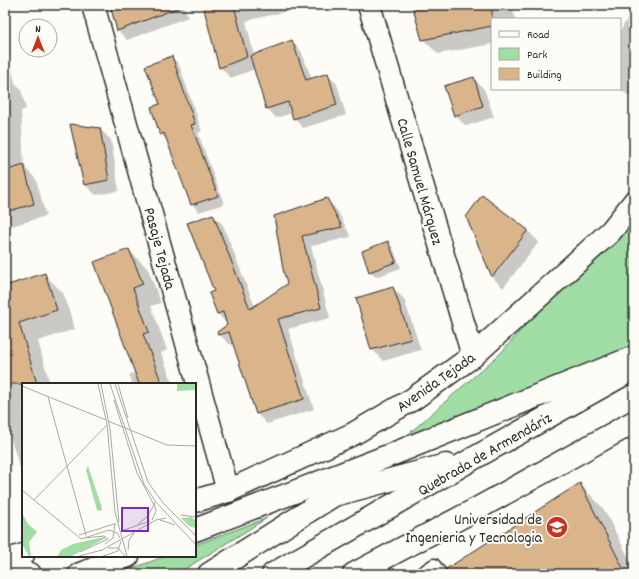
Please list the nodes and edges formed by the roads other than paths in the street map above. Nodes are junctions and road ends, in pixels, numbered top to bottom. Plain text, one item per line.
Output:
1 (93, 5) edge
2 (369, 5) edge
3 (634, 202) edge
4 (473, 356) junction
5 (634, 357) edge
6 (634, 368) edge
7 (634, 422) edge
8 (476, 457) junction
9 (228, 491) junction
10 (196, 502) edge
11 (471, 512) junction
12 (196, 530) edge
13 (22, 555) edge
14 (125, 557) edge
15 (5, 561) edge
16 (5, 569) edge
17 (440, 573) edge
18 (30, 574) edge
19 (80, 574) edge
20 (209, 574) edge
21 (273, 574) edge
22 (354, 574) edge
23 (384, 574) edge
24 (422, 574) edge

1 - 9 main road, Pasaje Tejada
2 - 4 main road, Calle Samuel Márquez
3 - 4 main road, Avenida Tejada
4 - 9 main road, Avenida Tejada
5 - 12 main road
6 - 8 main road, Quebrada de Armendáriz
7 - 11 main road
8 - 20 main road
8 - 21 main road, Quebrada de Armendáriz
9 - 10 main road, Avenida Tejada
11 - 22 main road
11 - 23 main road
13 - 15 main road
14 - 19 main road
16 - 18 main road
17 - 24 lane

